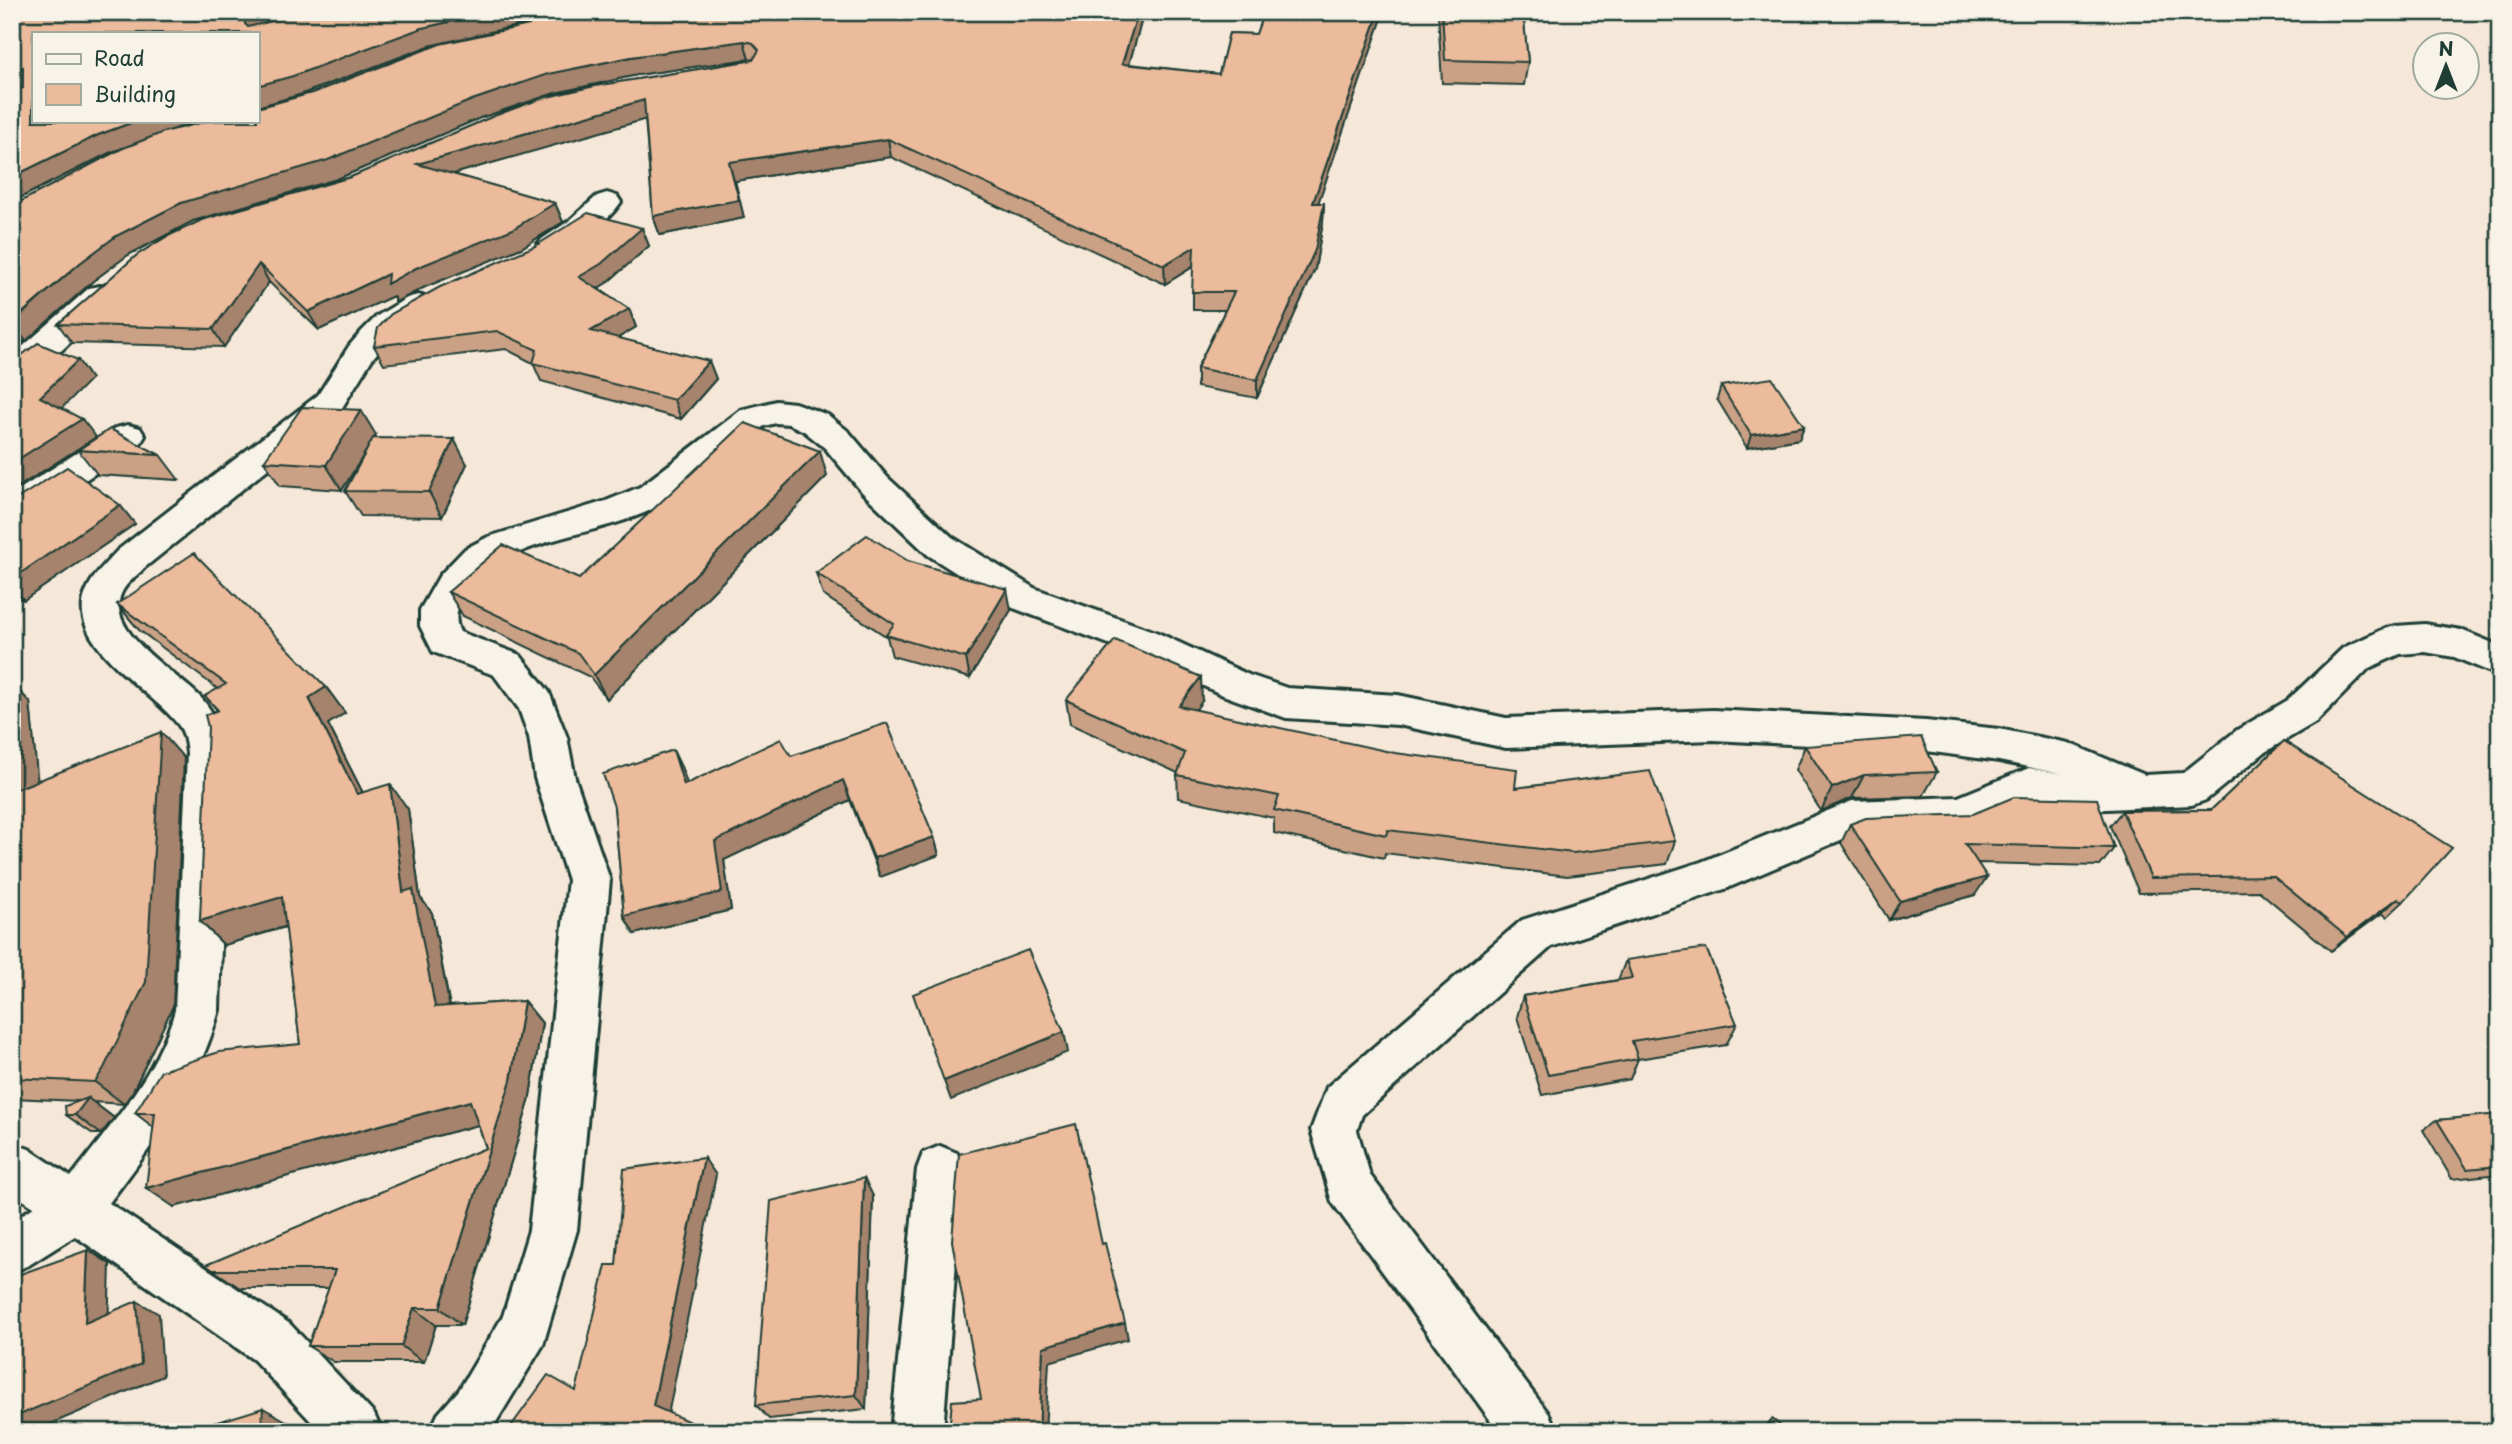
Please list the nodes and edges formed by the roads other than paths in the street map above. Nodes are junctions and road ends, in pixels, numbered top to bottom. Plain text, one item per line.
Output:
1 (607, 201) dead end
2 (523, 260) edge
3 (116, 282) edge
4 (448, 291) edge
5 (12, 372) edge
6 (128, 436) edge
7 (12, 511) edge
8 (2500, 662) edge
9 (2142, 791) junction
10 (12, 1166) edge
11 (940, 1169) dead end
12 (77, 1208) junction
13 (12, 1248) edge
14 (355, 1432) edge
15 (456, 1432) edge
16 (917, 1432) edge
17 (1531, 1432) edge

1 - 2 street
3 - 5 street
4 - 12 street
6 - 7 street
8 - 9 street
9 - 15 street
9 - 17 street
10 - 12 street
11 - 16 street
12 - 13 street
12 - 14 street

